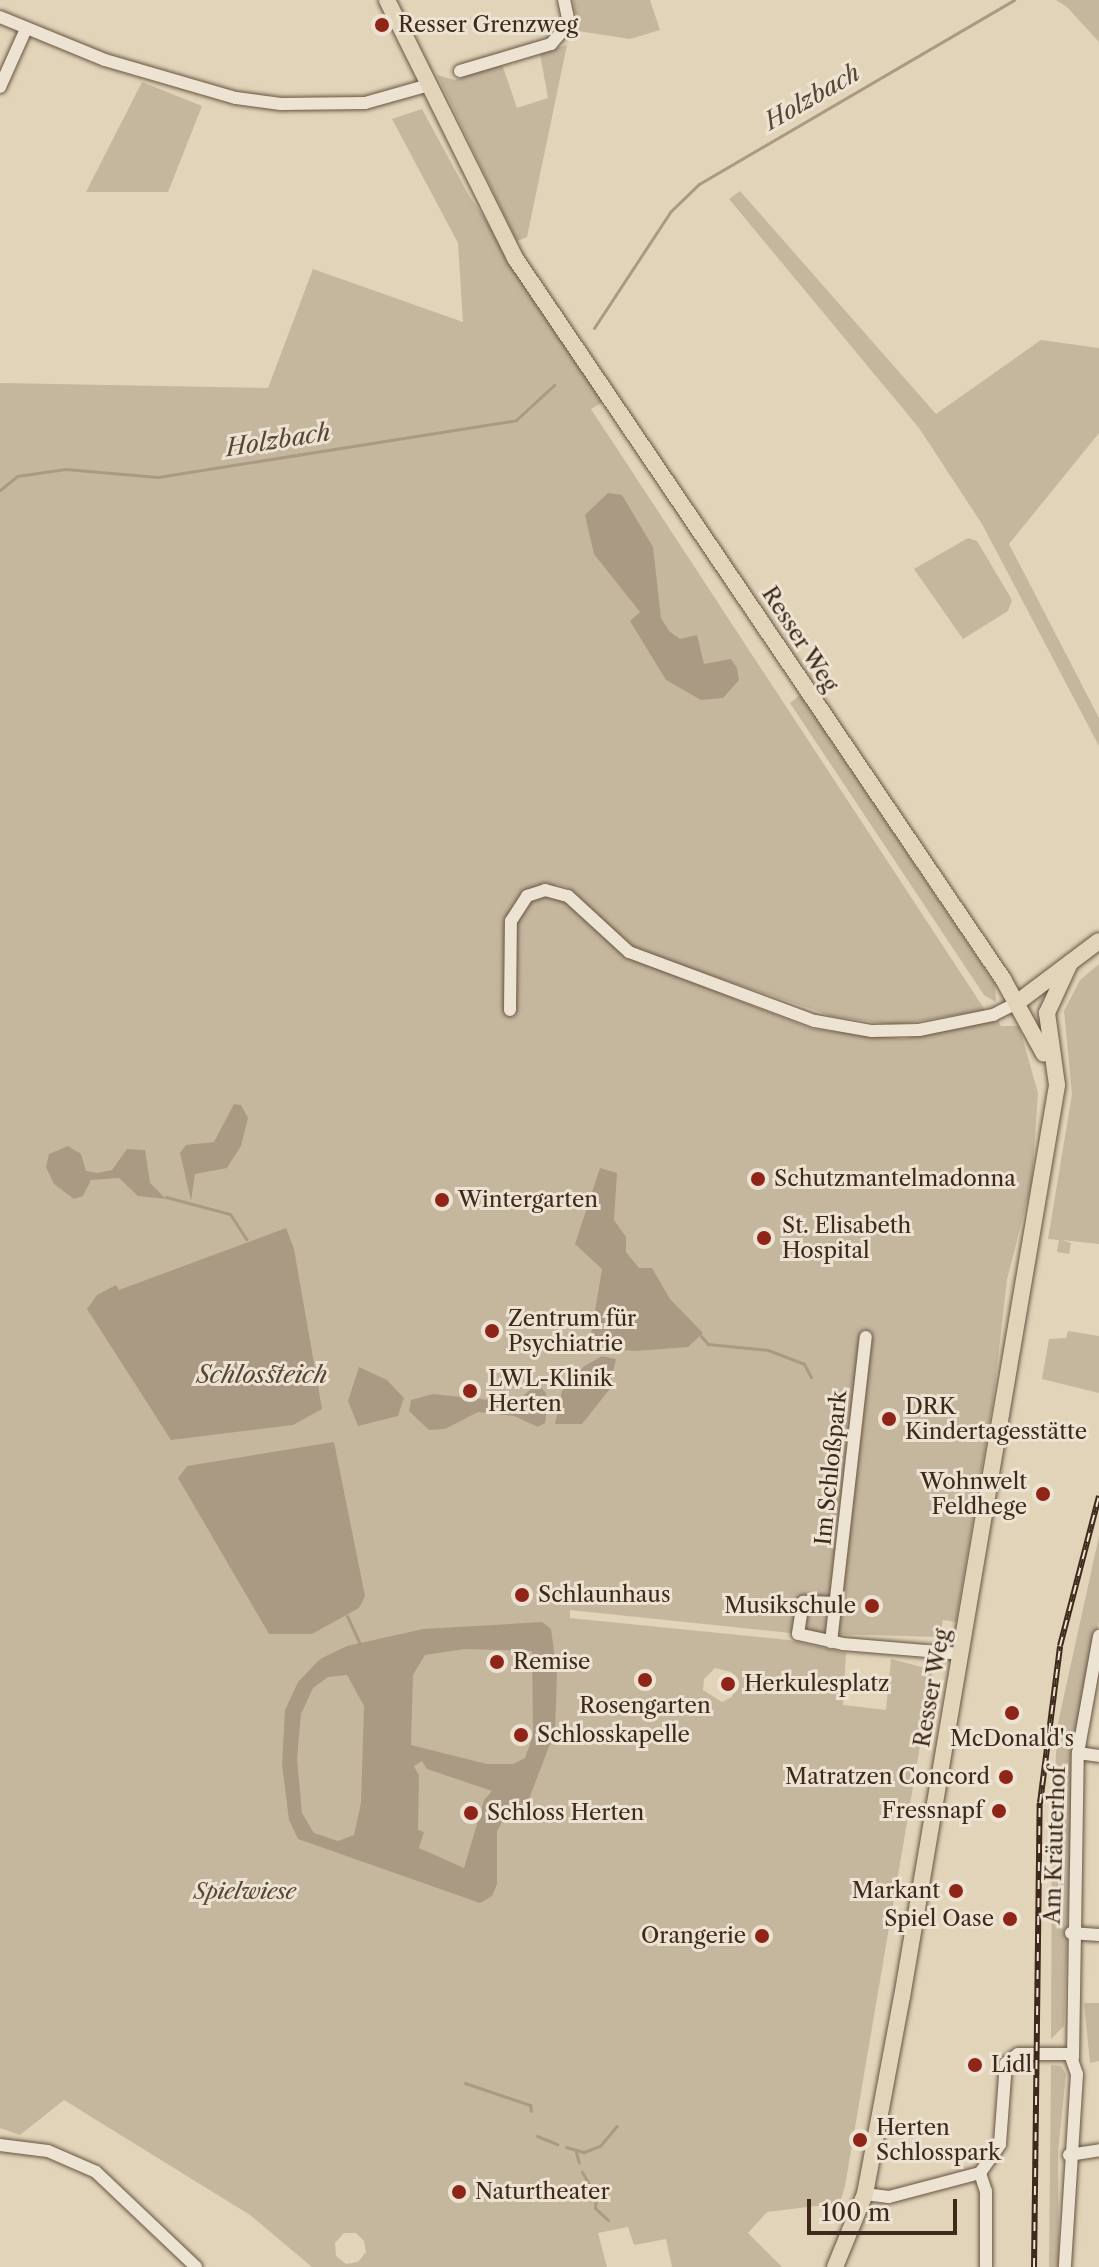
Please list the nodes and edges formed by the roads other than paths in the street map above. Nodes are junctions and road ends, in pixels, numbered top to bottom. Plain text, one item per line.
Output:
1 (387, 0) edge
2 (564, 0) edge
3 (0, 17) edge
4 (26, 29) junction
5 (460, 71) dead end
6 (429, 85) junction
7 (0, 87) edge
8 (1099, 941) edge
9 (1070, 963) junction
10 (1018, 1002) junction
11 (510, 1010) dead end
12 (1051, 1111) junction
13 (866, 1337) dead end
14 (836, 1603) junction
15 (1099, 1636) edge
16 (831, 1642) junction
17 (961, 1654) junction
18 (1078, 1753) junction
19 (1099, 1756) edge
20 (1071, 1933) junction
21 (1099, 1935) edge
22 (1073, 2058) junction
23 (0, 2145) edge
24 (1099, 2150) edge
25 (1069, 2155) junction
26 (980, 2173) junction
27 (865, 2194) junction
28 (196, 2267) edge
29 (835, 2267) edge
30 (986, 2267) edge
31 (1065, 2267) edge

1 - 6 main road, Resser Weg
2 - 5 street
3 - 4 street
4 - 6 street
4 - 7 street
6 - 10 main road, Resser Weg
8 - 9 main road
9 - 10 main road
9 - 12 main road, Resser Weg
10 - 11 street
10 - 12 main road, Resser Weg
12 - 17 main road, Resser Weg
13 - 14 street, Im Schloßpark
14 - 16 street, Im Schloßpark
14 - 16 street
15 - 18 street, Am Kräuterhof
16 - 17 street
17 - 27 main road, Resser Weg
18 - 19 street
18 - 20 street, Am Kräuterhof
20 - 21 street
20 - 22 street, Am Kräuterhof
22 - 25 street, Am Kräuterhof
22 - 26 street
23 - 28 street
24 - 25 street
25 - 31 street, Am Kräuterhof
26 - 27 street
26 - 30 street
27 - 29 main road, Resser Weg

